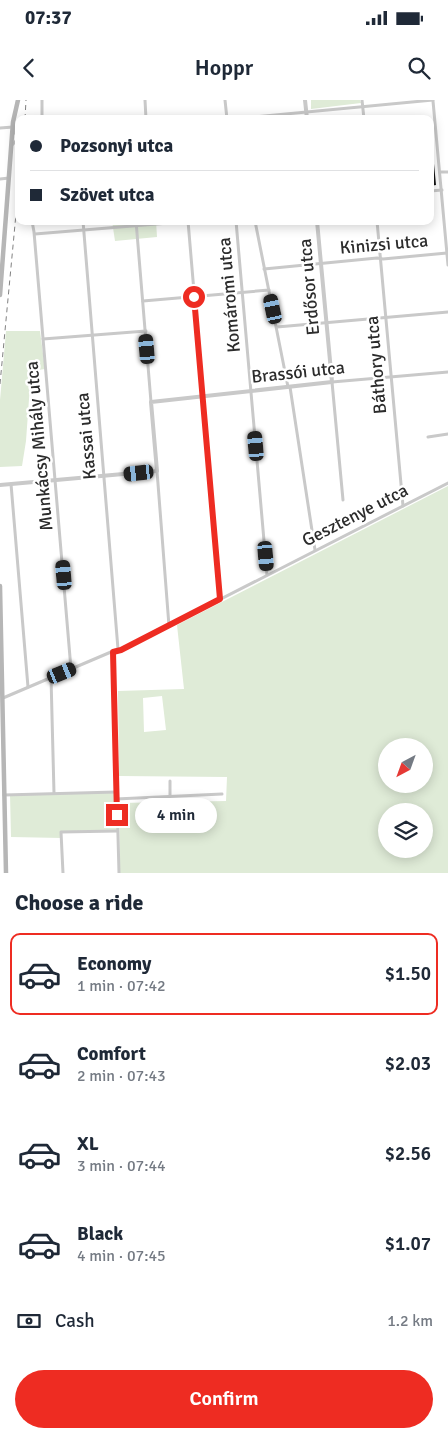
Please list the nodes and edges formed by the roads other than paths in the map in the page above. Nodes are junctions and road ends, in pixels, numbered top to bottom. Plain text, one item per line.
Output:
1 (18, 100) edge
2 (42, 100) edge
3 (145, 100) edge
4 (225, 100) edge
5 (305, 100) edge
6 (362, 100) edge
7 (433, 100) edge
8 (363, 106) junction
9 (306, 112) junction
10 (42, 115) edge
11 (146, 115) edge
12 (226, 115) edge
13 (275, 115) edge
14 (306, 115) edge
15 (364, 115) edge
16 (13, 124) junction
17 (0, 128) edge
18 (15, 133) edge
19 (15, 141) edge
20 (11, 145) junction
21 (440, 172) junction
22 (448, 172) edge
23 (9, 178) junction
24 (0, 179) edge
25 (442, 190) junction
26 (434, 191) edge
27 (33, 225) edge
28 (83, 225) edge
29 (150, 225) edge
30 (188, 225) edge
31 (236, 225) edge
32 (256, 225) edge
33 (317, 225) edge
34 (377, 225) edge
35 (137, 226) junction
36 (2, 230) edge
37 (84, 231) junction
38 (35, 234) junction
39 (447, 253) edge
40 (380, 258) junction
41 (321, 263) junction
42 (448, 265) edge
43 (264, 269) junction
44 (269, 290) junction
45 (241, 293) junction
46 (0, 295) edge
47 (194, 297) junction
48 (143, 301) junction
49 (448, 312) edge
50 (386, 317) junction
51 (326, 322) junction
52 (277, 327) junction
53 (146, 331) junction
54 (92, 335) junction
55 (43, 339) junction
56 (448, 372) edge
57 (391, 377) junction
58 (332, 382) junction
59 (289, 387) junction
60 (252, 391) junction
61 (202, 396) junction
62 (152, 402) junction
63 (448, 434) edge
64 (428, 437) dead end
65 (157, 471) junction
66 (103, 476) junction
67 (56, 480) junction
68 (11, 483) junction
69 (448, 483) edge
70 (0, 486) edge
71 (343, 500) dead end
72 (403, 506) junction
73 (315, 550) junction
74 (267, 575) junction
75 (0, 586) edge
76 (220, 599) junction
77 (168, 626) junction
78 (1, 631) edge
79 (1, 641) edge
80 (118, 649) junction
81 (113, 652) junction
82 (72, 669) junction
83 (51, 677) junction
84 (46, 680) junction
85 (52, 684) junction
86 (28, 687) junction
87 (3, 698) junction
88 (170, 782) dead end
89 (116, 792) junction
90 (54, 793) junction
91 (222, 794) dead end
92 (4, 795) junction
93 (170, 796) junction
94 (116, 799) junction
95 (117, 831) junction
96 (6, 873) edge
97 (62, 873) edge
98 (118, 873) edge

1 - 16 main road
2 - 10 street
3 - 11 street
4 - 12 street
5 - 9 street
6 - 8 street
7 - 8 street
7 - 21 street
8 - 9 street
8 - 15 street
9 - 13 street
9 - 14 street
16 - 17 street
16 - 18 street
16 - 20 main road
19 - 20 street
20 - 23 main road
21 - 22 street
21 - 25 street
23 - 24 street
23 - 36 main road
25 - 26 street
25 - 39 street
27 - 38 street, Munkácsy Mihály utca
28 - 37 street, Kassai utca
29 - 35 street
30 - 47 street
31 - 45 street, Komáromi utca
32 - 43 street
33 - 41 street, Erdősor utca
34 - 40 street, Báthory utca
35 - 37 street
35 - 48 street
36 - 46 main road
37 - 38 street
37 - 54 street, Kassai utca
38 - 55 street, Munkácsy Mihály utca
39 - 40 street, Kinizsi utca
39 - 42 street
40 - 41 street, Kinizsi utca
40 - 50 street, Báthory utca
41 - 43 street, Kinizsi utca
41 - 51 street, Erdősor utca
43 - 44 street
44 - 45 street
44 - 52 street
45 - 47 street
45 - 60 street, Komáromi utca
47 - 48 street
47 - 61 street
48 - 53 street
49 - 50 street
50 - 51 street
50 - 57 street, Báthory utca
51 - 52 street
51 - 58 street, Erdősor utca
52 - 59 street
53 - 54 street
53 - 62 street
54 - 55 street
54 - 66 street, Kassai utca
55 - 67 street, Munkácsy Mihály utca
56 - 57 street, Brassói utca
57 - 58 street, Brassói utca
57 - 72 street, Báthory utca
58 - 59 street, Brassói utca
58 - 71 street, Erdősor utca
59 - 60 street, Brassói utca
59 - 73 street
60 - 61 street, Brassói utca
60 - 74 street, Komáromi utca
61 - 62 street, Brassói utca
61 - 76 street
62 - 65 street
63 - 64 street
65 - 66 street
65 - 77 street
66 - 67 street
66 - 80 street, Kassai utca
67 - 68 street
67 - 82 street, Munkácsy Mihály utca
68 - 70 street
68 - 86 street
69 - 72 street, Gesztenye utca
72 - 73 street, Gesztenye utca
73 - 74 street, Gesztenye utca
74 - 76 street, Gesztenye utca
75 - 78 main road
76 - 77 street, Gesztenye utca
77 - 80 street, Gesztenye utca
78 - 79 main road
79 - 87 main road
80 - 81 street, Gesztenye utca
81 - 82 street, Gesztenye utca
81 - 89 street
82 - 83 street, Gesztenye utca
83 - 84 street, Gesztenye utca
83 - 85 street
84 - 85 street
84 - 86 street, Gesztenye utca
85 - 90 street
86 - 87 street, Gesztenye utca
87 - 92 main road
88 - 93 street
89 - 90 street
89 - 94 street
90 - 92 street
91 - 93 street
92 - 96 main road
93 - 94 street
94 - 95 street
95 - 97 street
95 - 98 street

